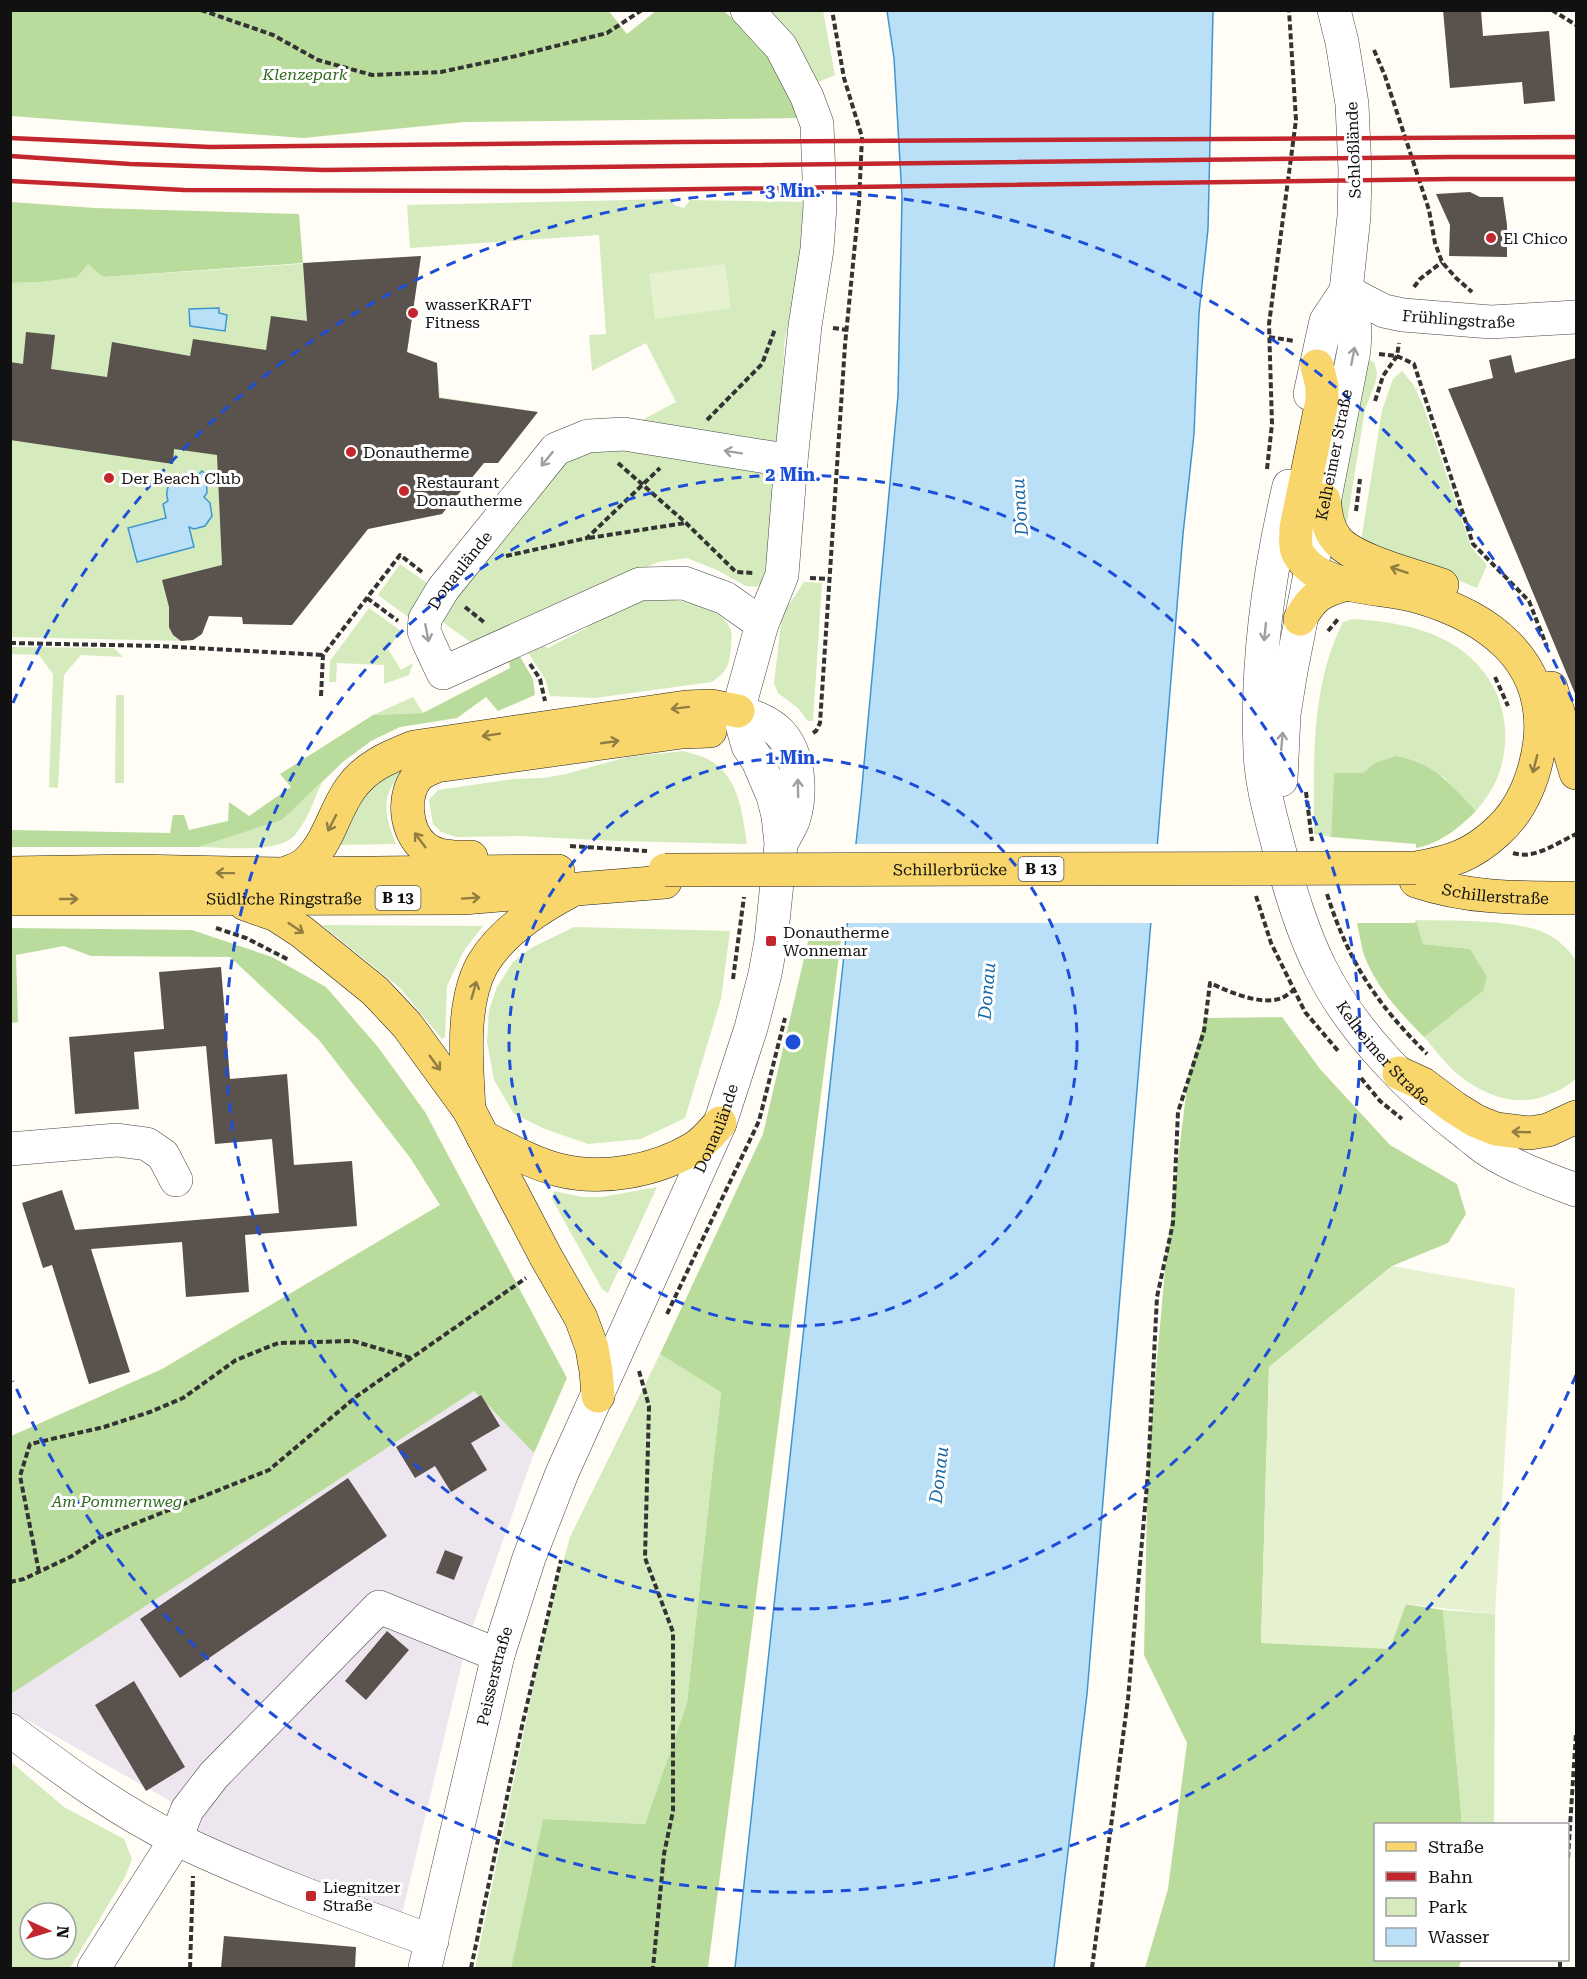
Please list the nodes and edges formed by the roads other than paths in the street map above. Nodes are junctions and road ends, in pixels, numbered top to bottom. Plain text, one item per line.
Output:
1 (747, 10) edge
2 (1334, 10) edge
3 (1346, 291) junction
4 (1576, 317) edge
5 (1317, 366) junction
6 (791, 461) junction
7 (1324, 500) junction
8 (1310, 567) junction
9 (1345, 599) junction
10 (762, 624) junction
11 (1313, 628) junction
12 (738, 711) junction
13 (710, 731) junction
14 (748, 746) junction
15 (1576, 773) edge
16 (1277, 842) junction
17 (781, 844) junction
18 (10, 873) edge
19 (284, 874) junction
20 (1416, 875) junction
21 (665, 876) joint
22 (1576, 877) edge
23 (563, 880) junction
24 (1512, 898) junction
25 (1576, 898) edge
26 (10, 899) edge
27 (219, 913) junction
28 (1576, 921) edge
29 (1399, 1073) junction
30 (1576, 1117) edge
31 (720, 1123) junction
32 (476, 1124) junction
33 (10, 1149) edge
34 (176, 1180) dead end
35 (1576, 1190) edge
36 (598, 1396) junction
37 (498, 1655) junction
38 (10, 1730) edge
39 (176, 1839) junction
40 (428, 1955) edge
41 (94, 1968) edge

1 - 6 street
2 - 3 street, Schloßlände
3 - 4 street, Frühlingstraße
3 - 5 street, Kelheimer Straße
7 -> 3 street, Kelheimer Straße
5 - 8 main road
5 -> 16 street, Kelheimer Straße
6 - 10 street
6 -> 10 street, Donaulände
7 - 8 street, Kelheimer Straße
15 -> 7 main road
8 - 9 main road
8 - 11 street, Kelheimer Straße
9 - 11 main road
9 -> 20 main road
10 - 12 street
16 -> 11 street, Kelheimer Straße
12 - 13 street
12 - 14 street
17 -> 12 street
12 -> 19 main road
13 - 14 street
23 -> 13 main road
14 - 17 street
16 - 29 street, Kelheimer Straße
17 - 31 street, Donaulände
19 -> 18 main road, Südliche Ringstraße / B 13
19 - 23 main road, Südliche Ringstraße / B 13
20 - 21 main road, Schillerbrücke / B 13, bridge
20 - 22 main road, Schillerstraße / B 13
20 - 24 main road, Schillerstraße / B 13
21 - 23 main road, Südliche Ringstraße / B 13
27 -> 23 main road, Südliche Ringstraße / B 13
32 -> 23 main road
24 - 25 main road, Schillerstraße / B 13
24 - 28 main road
26 -> 27 main road, Südliche Ringstraße / B 13
27 -> 32 main road
30 -> 29 main road
29 - 35 street, Kelheimer Straße
31 - 32 main road
31 - 36 street, Donaulände
32 - 36 main road
33 - 34 street
36 - 37 street, Peisserstraße
37 - 39 street
37 - 40 street, Peisserstraße
38 - 39 street
39 - 40 street
39 - 41 street

